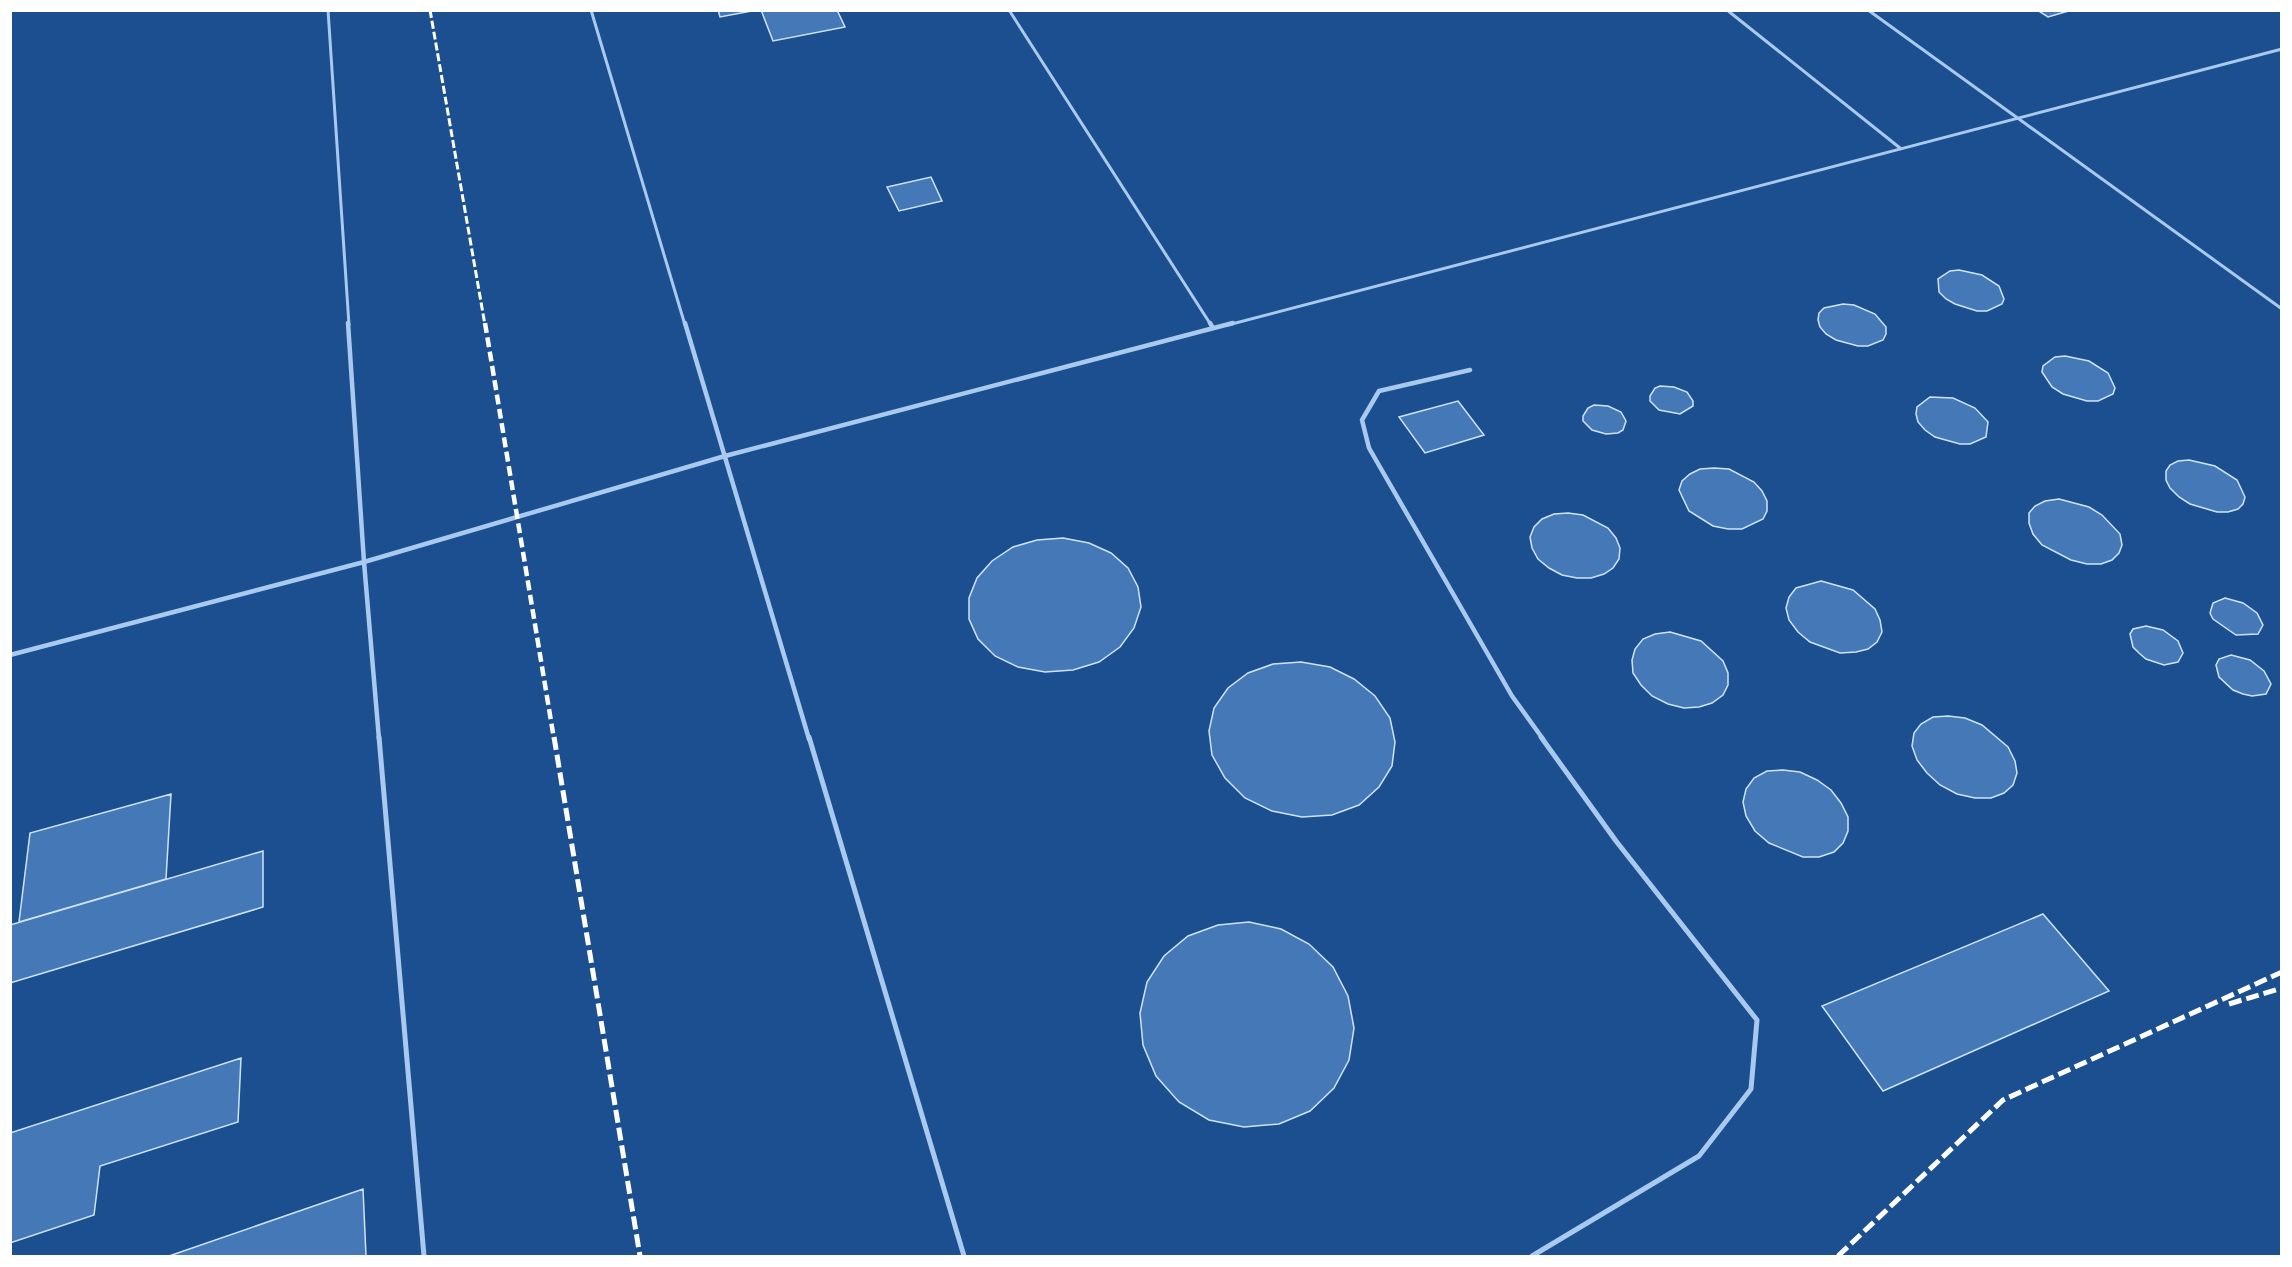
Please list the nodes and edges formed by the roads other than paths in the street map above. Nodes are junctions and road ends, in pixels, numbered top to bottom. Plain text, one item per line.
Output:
1 (328, 10) edge
2 (591, 10) edge
3 (1009, 10) edge
4 (1727, 10) edge
5 (1868, 10) edge
6 (2282, 49) edge
7 (2015, 118) junction
8 (1900, 148) junction
9 (2282, 309) edge
10 (1213, 328) junction
11 (1470, 370) dead end
12 (725, 456) junction
13 (364, 562) junction
14 (10, 656) edge
15 (424, 1257) edge
16 (964, 1257) edge
17 (1532, 1257) edge

1 - 13 lane
2 - 12 lane
3 - 10 lane
4 - 8 lane
5 - 7 lane
6 - 7 lane
7 - 8 lane
7 - 9 lane
8 - 10 lane
10 - 12 lane
11 - 17 lane
12 - 13 lane
12 - 16 lane
13 - 14 lane
13 - 15 lane

